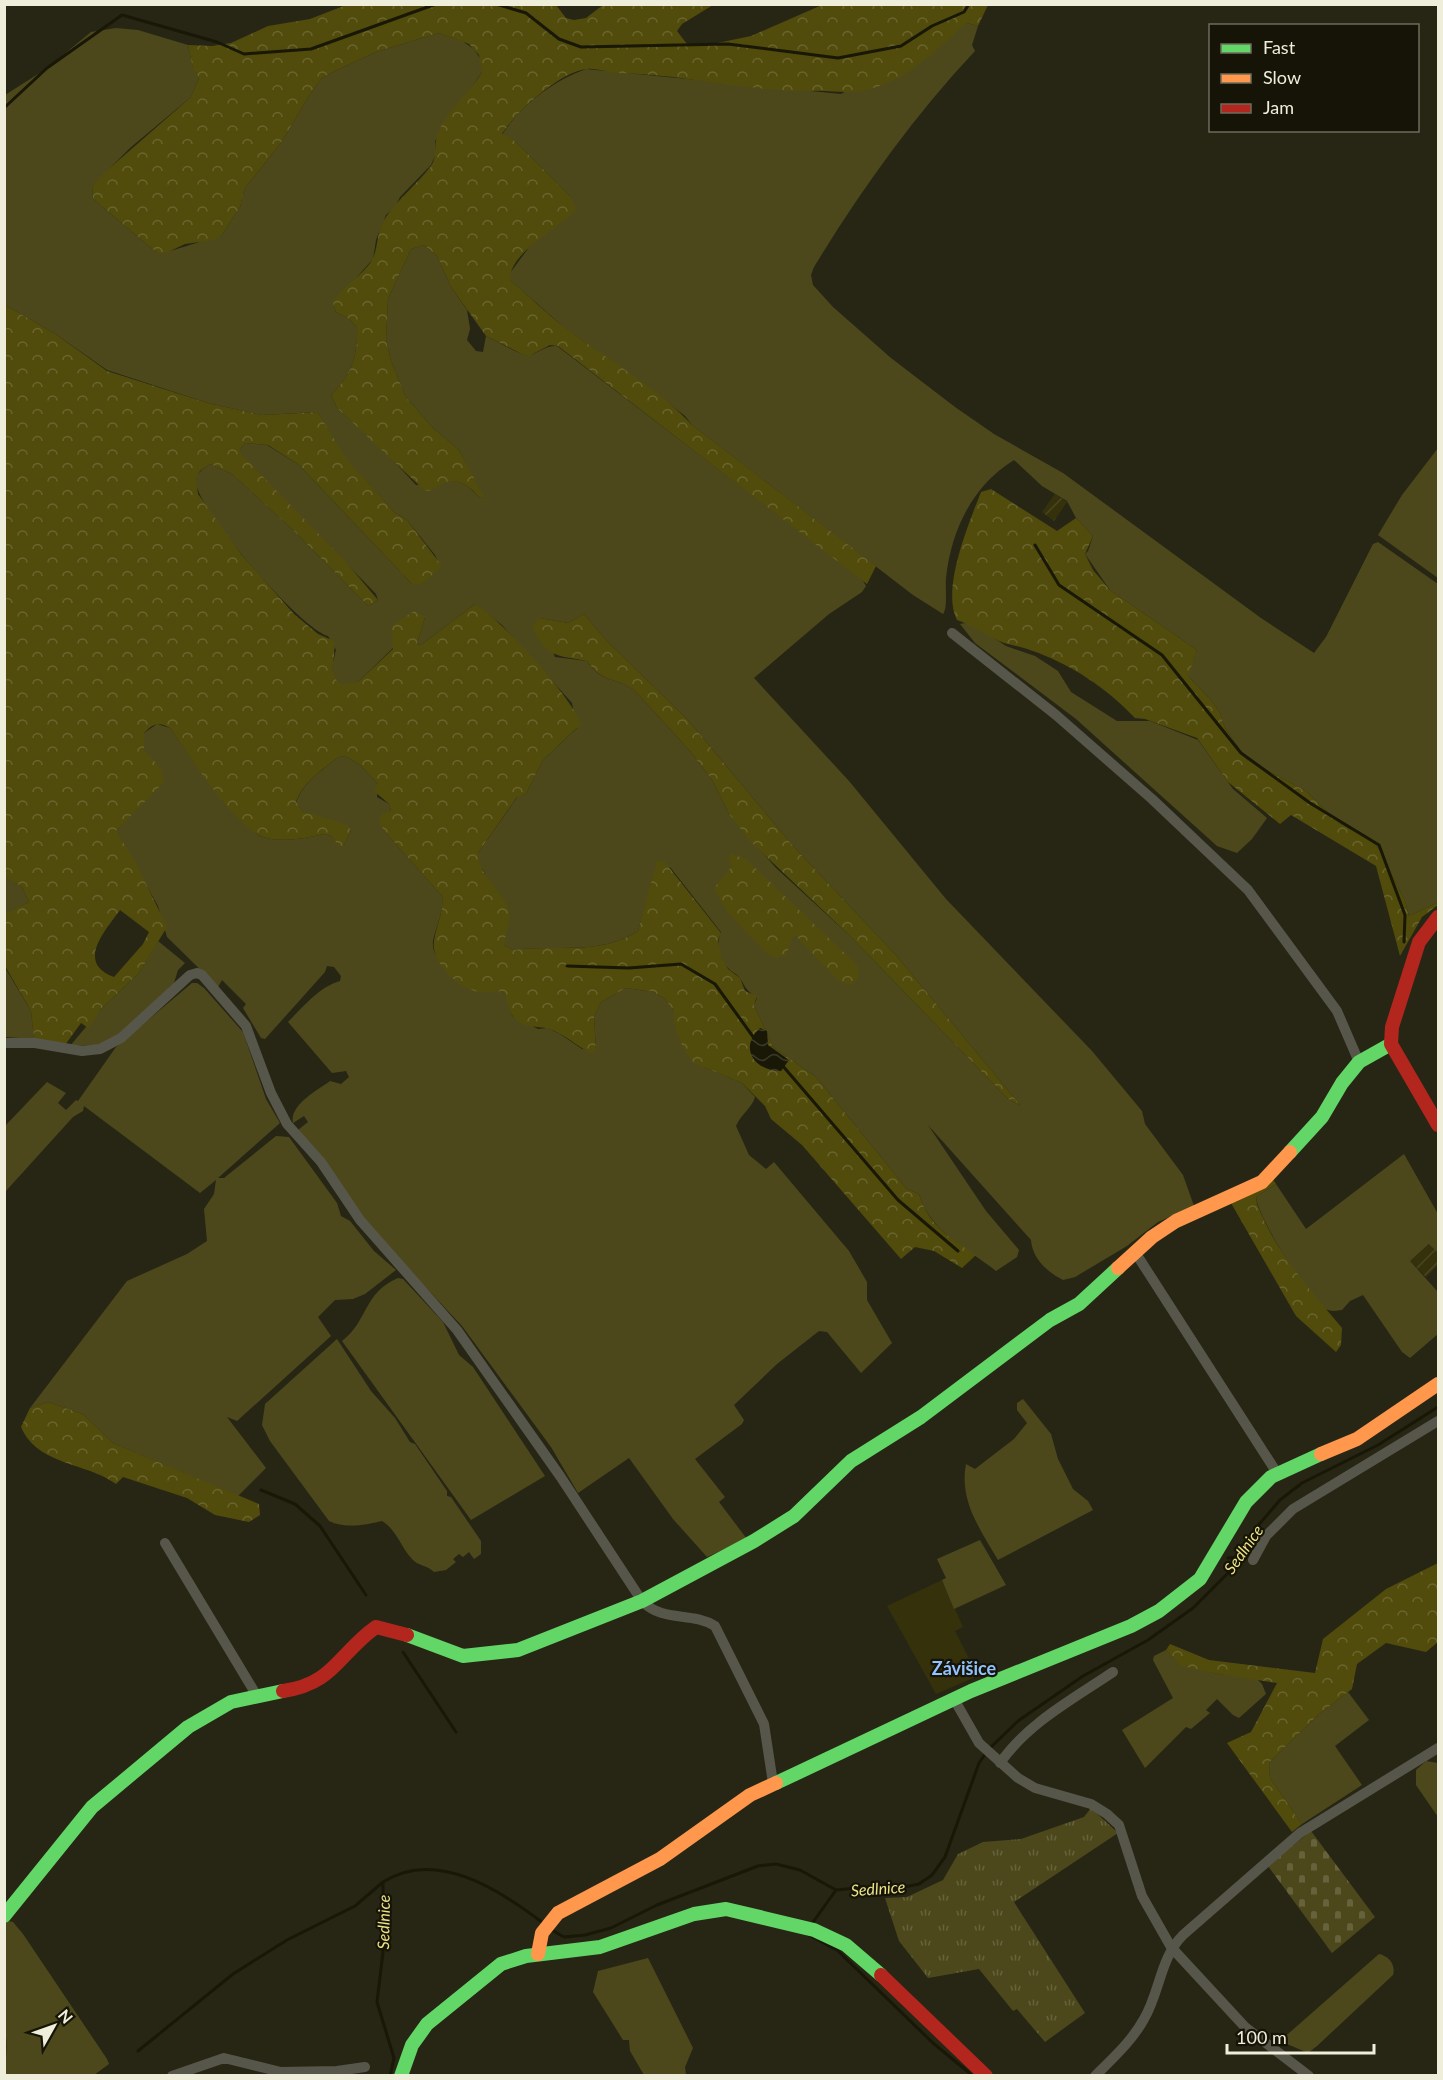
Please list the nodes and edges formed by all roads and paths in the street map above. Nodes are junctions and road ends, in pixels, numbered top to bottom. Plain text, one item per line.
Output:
1 (952, 633) dead end
2 (1438, 917) edge
3 (4, 1043) edge
4 (1391, 1044) junction
5 (1359, 1062) junction
6 (1438, 1125) edge
7 (1135, 1252) junction
8 (1438, 1384) edge
9 (1438, 1421) edge
10 (1277, 1473) junction
11 (165, 1543) dead end
12 (1253, 1560) dead end
13 (642, 1601) junction
14 (1113, 1672) dead end
15 (256, 1696) junction
16 (954, 1699) junction
17 (1438, 1748) edge
18 (998, 1761) junction
19 (773, 1783) junction
20 (4, 1916) edge
21 (1170, 1947) junction
22 (538, 1954) junction
23 (365, 2067) dead end
24 (172, 2076) edge
25 (401, 2076) edge
26 (986, 2076) edge
27 (1095, 2076) edge
28 (1310, 2076) edge

1 - 5 street
2 - 4 street
3 - 13 street
4 - 5 street
4 - 6 street
5 - 7 street
7 - 10 street
7 - 13 street
8 - 10 street
9 - 12 street
10 - 16 street
11 - 15 street
13 - 15 street
13 - 19 street
14 - 18 street
15 - 20 street
16 - 18 street
16 - 19 street
17 - 21 street
18 - 21 street
19 - 22 street
21 - 27 street
21 - 28 street
22 - 25 street
22 - 26 street
23 - 24 street

